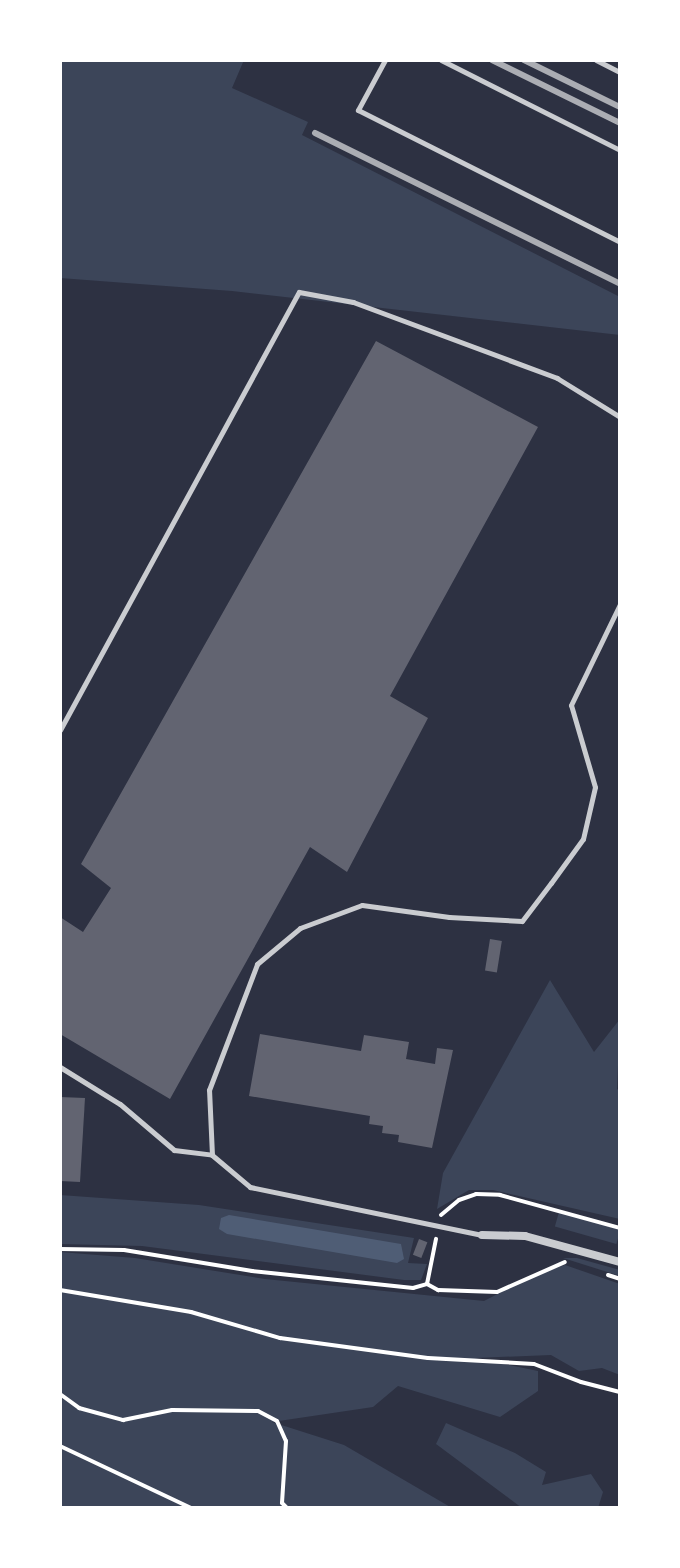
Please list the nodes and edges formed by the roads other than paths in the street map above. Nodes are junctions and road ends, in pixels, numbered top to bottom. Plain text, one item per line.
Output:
1 (385, 60) edge
2 (441, 60) edge
3 (596, 60) edge
4 (620, 72) edge
5 (620, 150) edge
6 (620, 242) edge
7 (620, 417) edge
8 (620, 604) edge
9 (60, 730) edge
10 (60, 1067) edge
11 (212, 1155) junction
12 (482, 1235) joint
13 (620, 1262) edge

1 - 6 lane
2 - 5 lane
3 - 4 lane
7 - 9 lane
8 - 11 lane
10 - 11 lane
11 - 12 lane
12 - 13 street

